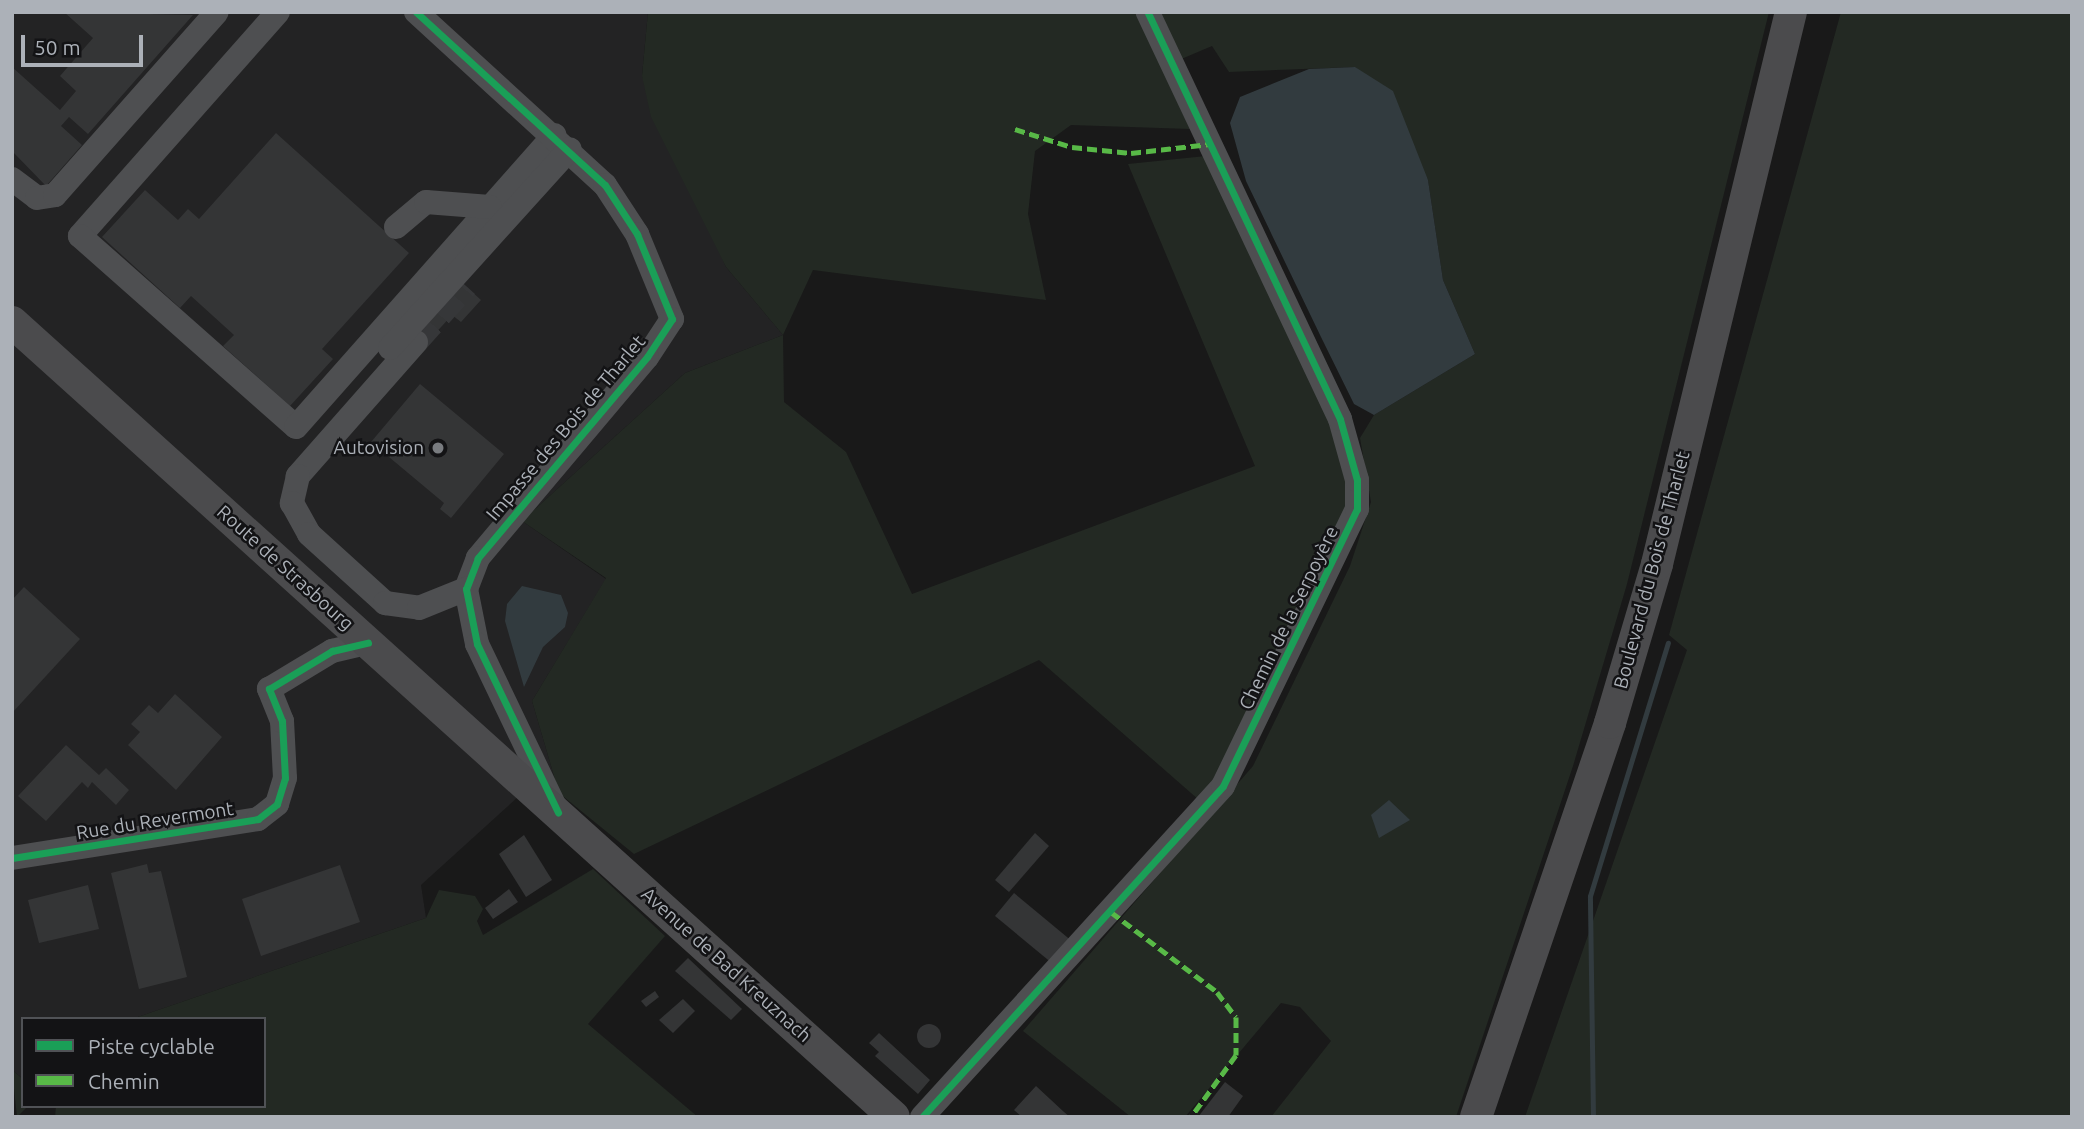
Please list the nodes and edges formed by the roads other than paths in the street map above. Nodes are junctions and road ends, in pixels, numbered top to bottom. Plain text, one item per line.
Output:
1 (217, 12) edge
2 (278, 12) edge
3 (416, 12) edge
4 (1148, 12) edge
5 (1791, 12) edge
6 (568, 147) junction
7 (12, 180) edge
8 (490, 207) junction
9 (397, 228) dead end
10 (466, 286) tunnel mouth
11 (12, 322) edge
12 (416, 342) tunnel mouth
13 (360, 406) junction
14 (466, 589) junction
15 (368, 643) junction
16 (558, 813) junction
17 (12, 858) edge
18 (894, 1117) edge
19 (922, 1117) edge
20 (1476, 1117) edge

1 - 7 street
2 - 8 street
3 - 6 street, Impasse des Bois de Tharlet
4 - 19 street, Chemin de la Serpoyère
5 - 20 main road, Boulevard du Bois de Tharlet
6 - 8 street
6 - 10 street
6 - 13 street
6 - 14 street, Impasse des Bois de Tharlet
8 - 9 street
11 - 15 main road, Route de Strasbourg
12 - 13 street
13 - 14 street
14 - 16 street
15 - 16 main road, Route de Strasbourg
15 - 17 street, Rue du Revermont
16 - 18 main road, Avenue de Bad Kreuznach

